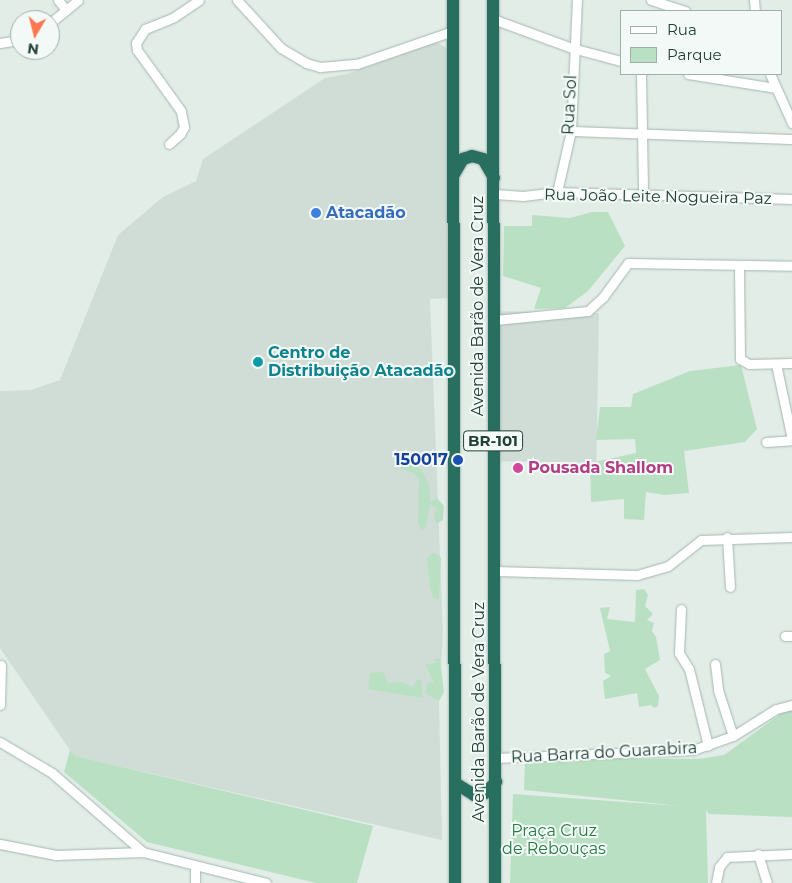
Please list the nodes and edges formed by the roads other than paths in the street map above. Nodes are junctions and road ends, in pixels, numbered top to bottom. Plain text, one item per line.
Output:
1 (58, 0) edge
2 (78, 0) edge
3 (199, 0) edge
4 (237, 0) edge
5 (453, 0) edge
6 (493, 0) edge
7 (577, 0) edge
8 (651, 0) edge
9 (66, 10) junction
10 (682, 10) edge
11 (60, 15) edge
12 (493, 19) junction
13 (454, 31) junction
14 (572, 48) junction
15 (620, 61) edge
16 (641, 75) edge
17 (698, 75) edge
18 (770, 75) edge
19 (775, 88) junction
20 (789, 110) edge
21 (792, 123) edge
22 (571, 131) junction
23 (642, 133) junction
24 (792, 140) edge
25 (169, 144) dead end
26 (453, 178) junction
27 (495, 180) junction
28 (557, 192) junction
29 (495, 194) junction
30 (643, 194) junction
31 (792, 199) edge
32 (739, 265) junction
33 (792, 266) edge
34 (494, 320) junction
35 (792, 363) edge
36 (776, 364) junction
37 (792, 440) edge
38 (766, 442) dead end
39 (792, 537) edge
40 (727, 538) junction
41 (495, 571) junction
42 (730, 587) dead end
43 (681, 609) dead end
44 (715, 664) dead end
45 (1, 665) dead end
46 (0, 705) edge
47 (792, 705) edge
48 (733, 736) junction
49 (0, 742) edge
50 (708, 746) junction
51 (496, 758) junction
52 (496, 782) junction
53 (455, 783) junction
54 (0, 844) edge
55 (143, 852) junction
56 (758, 854) junction
57 (792, 854) edge
58 (195, 866) junction
59 (195, 883) edge
60 (266, 883) edge
61 (455, 883) edge
62 (495, 883) edge
63 (716, 883) edge
64 (767, 883) edge

1 - 9 street
2 - 9 street
3 - 25 street
4 - 13 street
5 - 13 highway, Avenida Barão de Vera Cruz / BR-101
6 - 12 highway, Avenida Barão de Vera Cruz / BR-101
7 - 14 street, Rua Sol
8 - 10 street
9 - 11 street
12 - 14 street
12 - 27 highway, Avenida Barão de Vera Cruz / BR-101
13 - 26 highway, Avenida Barão de Vera Cruz / BR-101
14 - 15 street
14 - 22 street, Rua Sol
16 - 23 street
17 - 19 street
18 - 19 street
19 - 20 street
20 - 21 street
22 - 23 street
22 - 28 street, Rua Sol
23 - 24 street
23 - 30 street
26 - 27 highway
26 - 53 highway, Avenida Barão de Vera Cruz / BR-101
27 - 29 highway, Avenida Barão de Vera Cruz / BR-101
28 - 29 street, Rua João Leite Nogueira Paz
28 - 30 street, Rua João Leite Nogueira Paz
29 - 34 highway, Avenida Barão de Vera Cruz / BR-101
30 - 31 street, Rua João Leite Nogueira Paz
32 - 33 street
32 - 34 street
32 - 36 street
34 - 41 highway, Avenida Barão de Vera Cruz / BR-101
35 - 36 street
36 - 37 street
37 - 38 street
39 - 40 street
40 - 41 street
40 - 42 street
41 - 51 highway, Avenida Barão de Vera Cruz / BR-101
43 - 50 street
44 - 48 street
45 - 46 street
47 - 48 street, Rua Barra do Guarabira
48 - 50 street, Rua Barra do Guarabira
49 - 55 street
50 - 51 street, Rua Barra do Guarabira
51 - 52 highway, Avenida Barão de Vera Cruz / BR-101
52 - 53 highway
52 - 62 highway, Avenida Barão de Vera Cruz / BR-101
53 - 61 highway, Avenida Barão de Vera Cruz / BR-101
54 - 55 street
55 - 58 street
56 - 57 street
56 - 63 street
56 - 64 street
58 - 59 street
58 - 60 street

